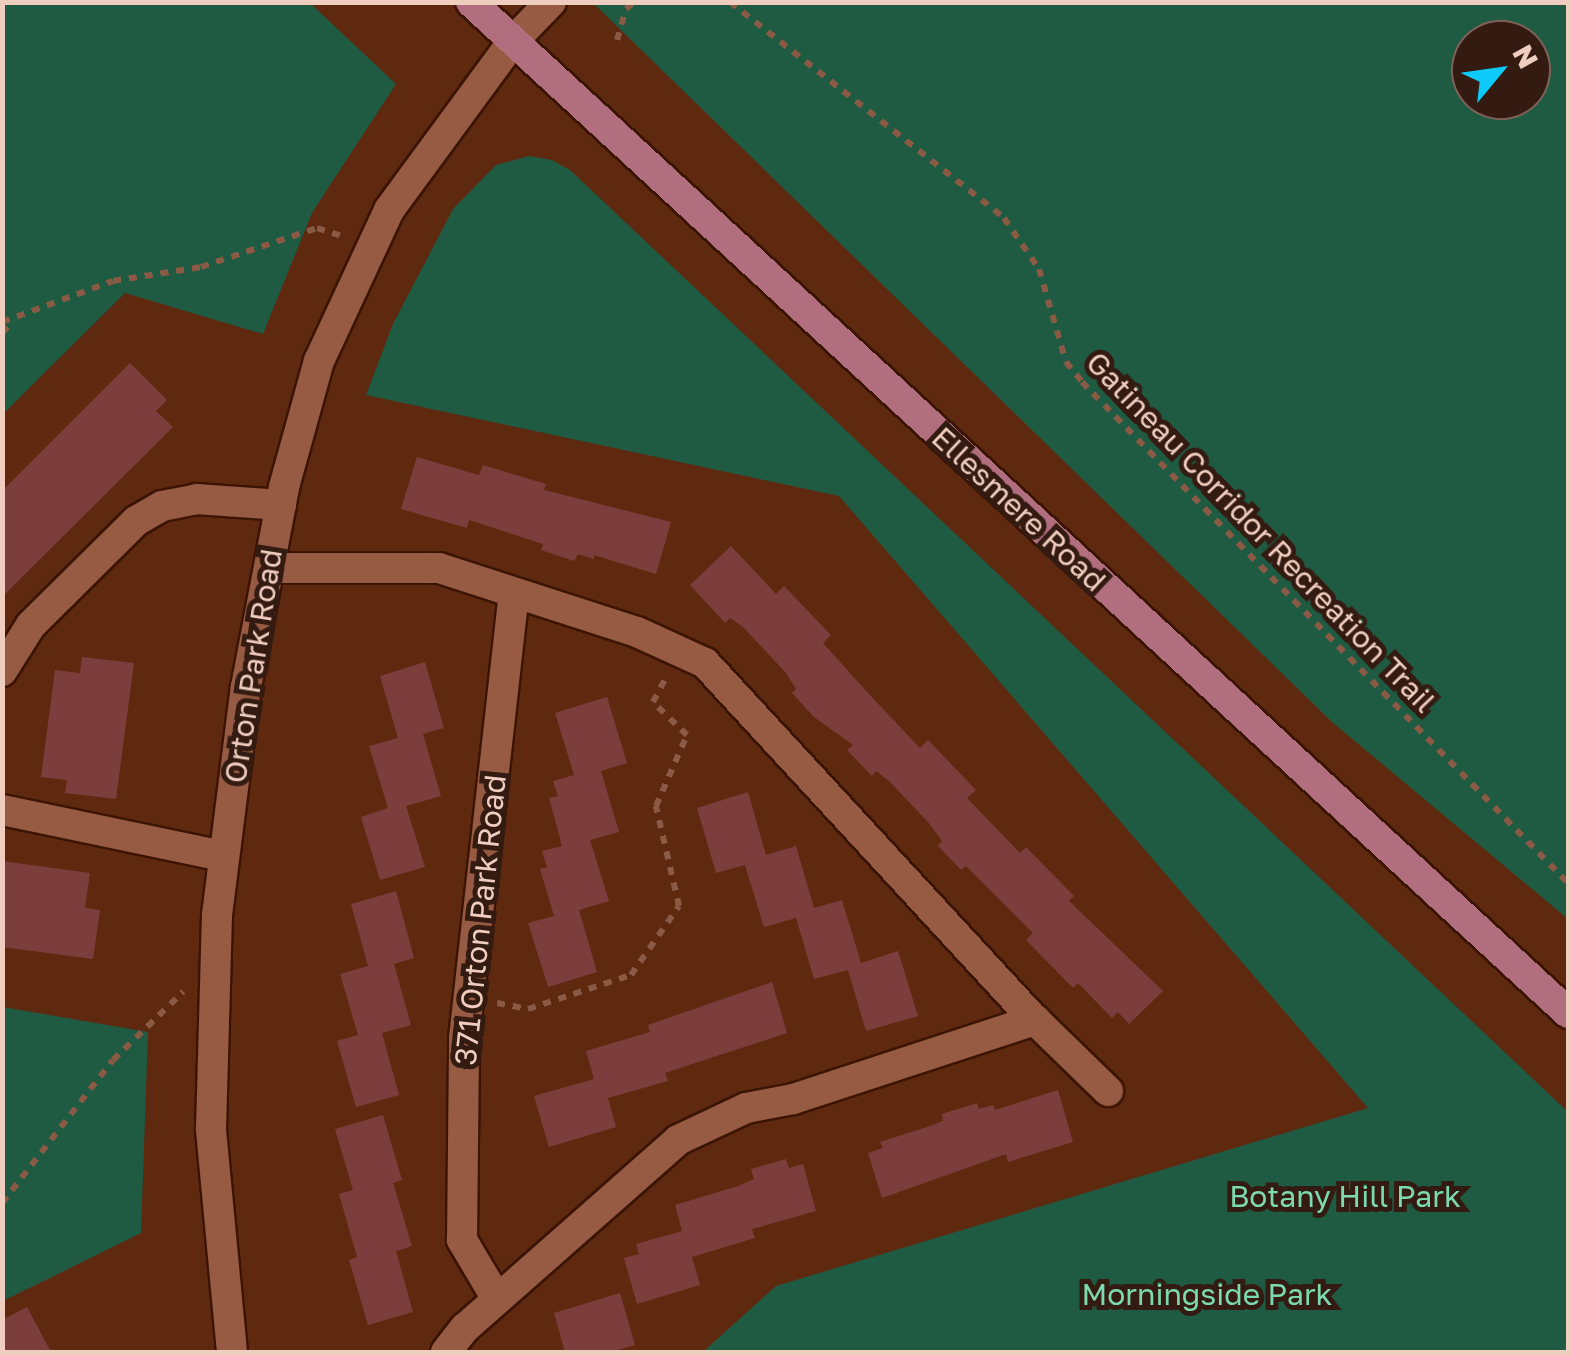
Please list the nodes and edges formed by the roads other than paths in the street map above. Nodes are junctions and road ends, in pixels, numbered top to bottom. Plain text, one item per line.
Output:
1 (471, 2) edge
2 (551, 2) edge
3 (514, 40) junction
4 (281, 505) junction
5 (270, 568) junction
6 (514, 593) junction
7 (2, 671) edge
8 (2, 810) edge
9 (223, 856) junction
10 (1568, 1014) edge
11 (1035, 1020) junction
12 (1108, 1091) dead end
13 (497, 1299) junction
14 (232, 1352) edge
15 (446, 1352) edge

1 - 3 main road, Ellesmere Road
2 - 3 street, Orton Park Road
3 - 4 street, Orton Park Road
3 - 10 main road, Ellesmere Road
4 - 5 street, Orton Park Road
4 - 7 street
5 - 6 street
5 - 9 street, Orton Park Road
6 - 11 street
6 - 13 street, 371 Orton Park Road
8 - 9 street
9 - 14 street, Orton Park Road
11 - 12 street
11 - 13 street
13 - 15 street

